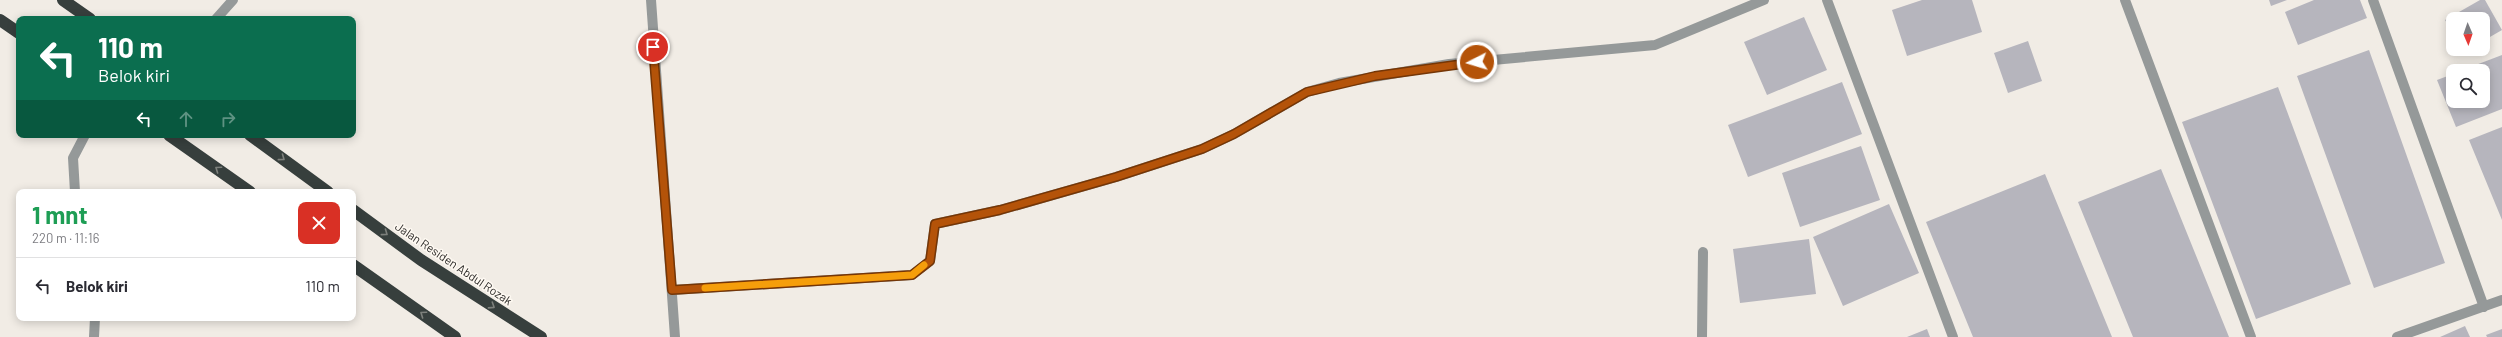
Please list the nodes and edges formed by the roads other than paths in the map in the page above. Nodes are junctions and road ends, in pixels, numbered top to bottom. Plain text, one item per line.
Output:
1 (63, 0) edge
2 (233, 0) edge
3 (651, 0) edge
4 (1764, 0) edge
5 (1827, 0) edge
6 (2125, 0) edge
7 (2373, 0) edge
8 (86, 16) edge
9 (219, 16) edge
10 (0, 20) edge
11 (16, 31) edge
12 (84, 138) edge
13 (173, 138) edge
14 (254, 138) edge
15 (75, 189) edge
16 (246, 189) edge
17 (324, 189) edge
18 (356, 212) edge
19 (1703, 252) dead end
20 (356, 267) edge
21 (672, 290) junction
22 (2502, 300) edge
23 (2484, 307) junction
24 (95, 321) edge
25 (94, 337) edge
26 (455, 337) edge
27 (541, 337) edge
28 (675, 337) edge
29 (1702, 337) edge
30 (1953, 337) edge
31 (2251, 337) edge
32 (2396, 337) edge

1 - 8 highway
2 - 9 street
3 - 21 street
4 - 21 street
5 - 30 street
6 - 31 street
7 - 23 street
10 - 11 highway
12 - 15 street
16 -> 13 highway
14 -> 17 highway
18 -> 27 highway, Jalan Residen Abdul Rozak
19 - 29 street
26 -> 20 highway
21 - 28 street
22 - 23 street
23 - 32 street
24 - 25 street

